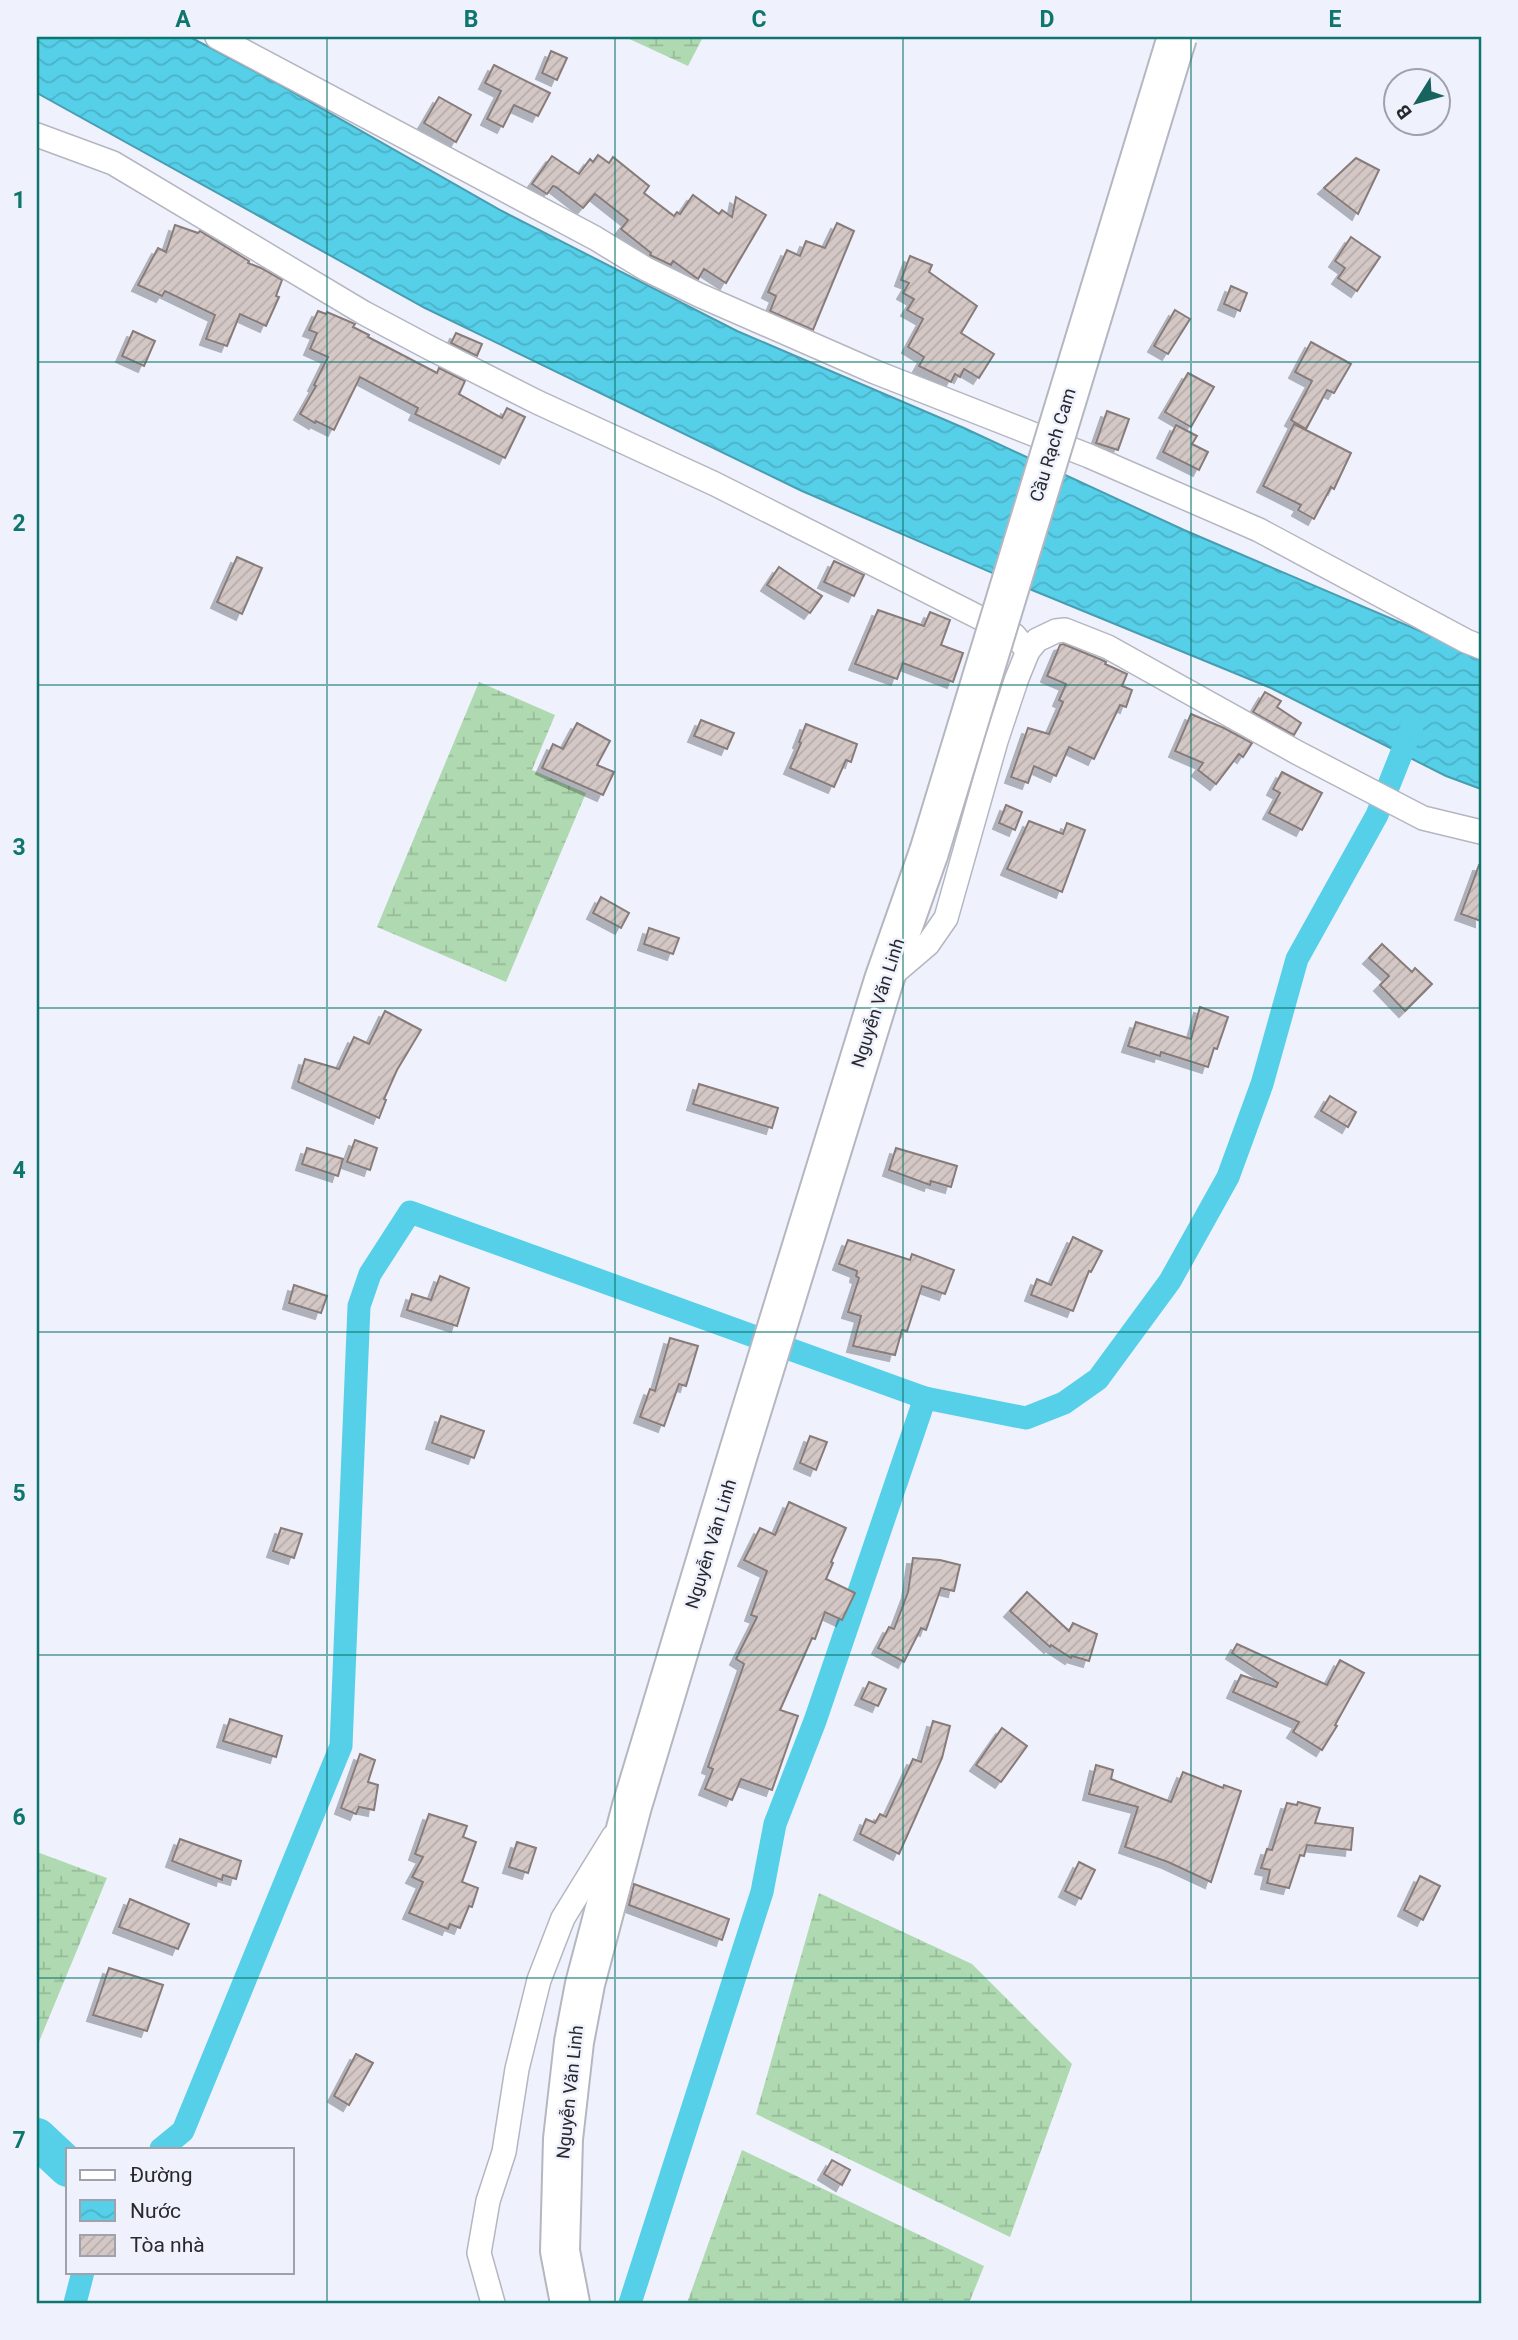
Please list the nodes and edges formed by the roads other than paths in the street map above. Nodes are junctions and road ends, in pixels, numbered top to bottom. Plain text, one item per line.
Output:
1 (217, 37) edge
2 (1177, 37) edge
3 (37, 135) edge
4 (1481, 647) edge
5 (1028, 651) junction
6 (1481, 832) edge
7 (929, 852) joint
8 (884, 981) junction
9 (632, 1806) junction
10 (493, 2303) edge
11 (569, 2303) edge

1 - 4 street
2 - 7 highway, Cầu Rạch Cam, bridge
3 - 5 street
5 - 6 street
5 - 8 street
7 - 8 highway, Nguyễn Văn Linh
8 - 9 highway, Nguyễn Văn Linh
9 - 10 street
9 - 11 highway, Nguyễn Văn Linh

